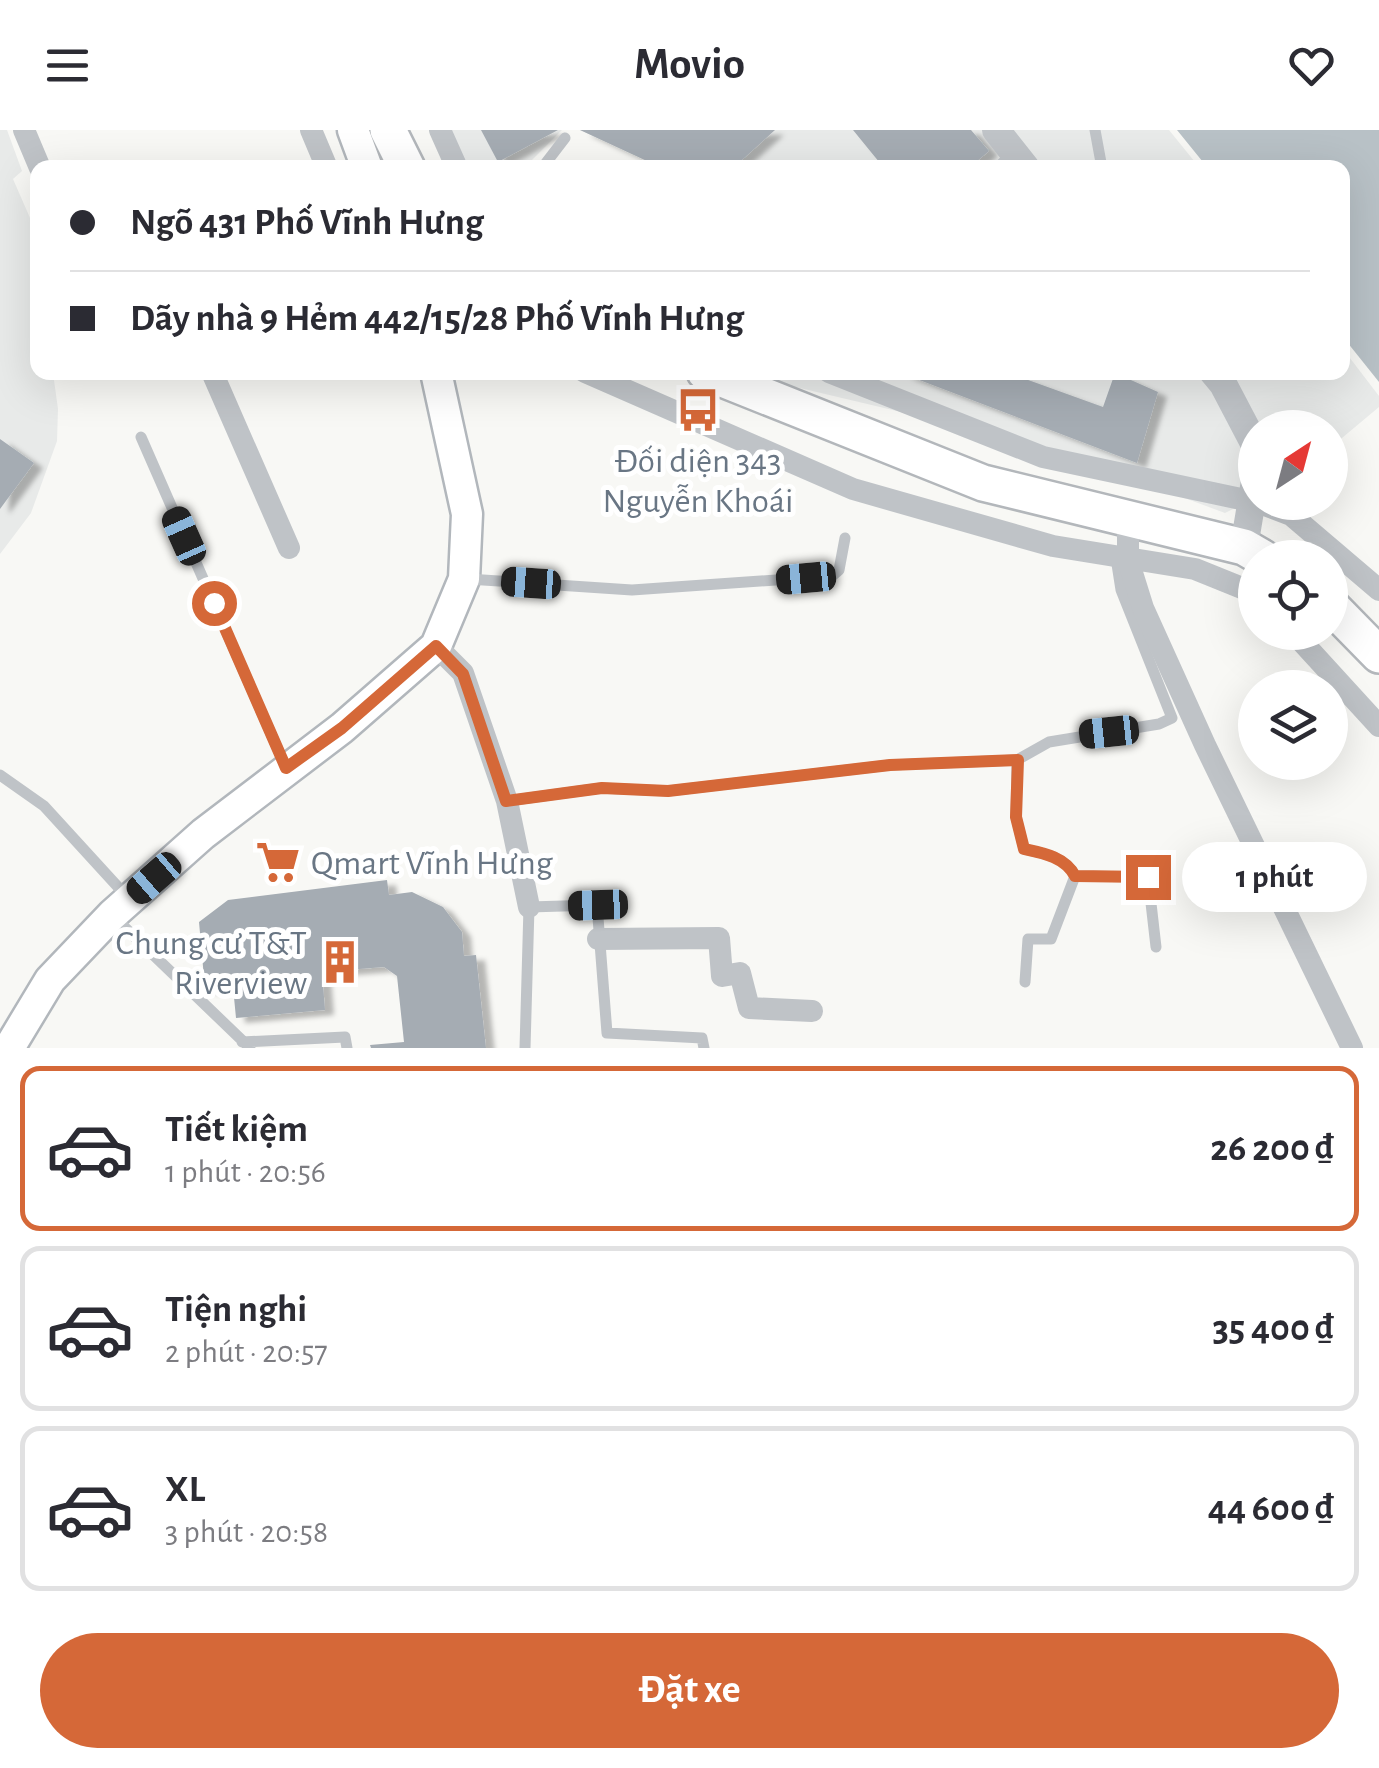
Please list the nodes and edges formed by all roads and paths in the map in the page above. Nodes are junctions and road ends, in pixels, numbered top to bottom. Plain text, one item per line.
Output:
1 (24, 130) edge
2 (311, 130) edge
3 (353, 130) edge
4 (388, 130) edge
5 (440, 130) edge
6 (996, 130) edge
7 (1095, 130) edge
8 (565, 138) dead end
9 (37, 160) edge
10 (324, 160) edge
11 (364, 160) edge
12 (403, 160) edge
13 (453, 160) edge
14 (548, 160) edge
15 (1011, 160) edge
16 (1101, 160) edge
17 (216, 380) edge
18 (438, 380) edge
19 (603, 380) edge
20 (725, 380) edge
21 (850, 380) edge
22 (1220, 380) edge
23 (1238, 412) edge
24 (141, 437) dead end
25 (1238, 494) edge
26 (1297, 520) edge
27 (1128, 521) junction
28 (846, 538) dead end
29 (290, 548) dead end
30 (1238, 548) edge
31 (1122, 559) junction
32 (464, 578) junction
33 (1238, 587) edge
34 (1379, 590) edge
35 (1348, 622) edge
36 (436, 646) junction
37 (1309, 650) edge
38 (1379, 654) edge
39 (1379, 726) edge
40 (1018, 760) junction
41 (286, 768) junction
42 (0, 775) edge
43 (506, 801) junction
44 (1075, 876) junction
45 (121, 907) junction
46 (529, 907) junction
47 (598, 939) junction
48 (1156, 947) dead end
49 (1025, 982) dead end
50 (812, 1010) dead end
51 (246, 1045) edge
52 (9, 1048) edge
53 (347, 1048) edge
54 (525, 1048) edge
55 (704, 1048) edge
56 (1352, 1048) edge

1 - 9 street
2 - 10 street
3 - 11 main road
4 - 12 main road
5 - 13 street
6 - 15 street
7 - 16 lane
8 - 14 lane
17 - 29 street
18 - 32 main road
19 - 31 street
20 - 27 main road
21 - 25 street
22 - 23 street
24 - 41 lane
26 - 34 street
27 - 30 main road
27 - 31 street
28 - 32 lane
31 - 33 street
31 - 40 lane
31 - 56 street
32 - 36 main road
35 - 38 main road
36 - 41 main road
36 - 43 street
37 - 39 street
40 - 43 lane
40 - 44 lane
41 - 45 main road
42 - 45 lane
43 - 46 street
44 - 48 lane
44 - 49 lane
45 - 51 lane
45 - 52 main road
46 - 47 lane
46 - 54 lane
47 - 50 street
47 - 55 lane
51 - 53 lane

